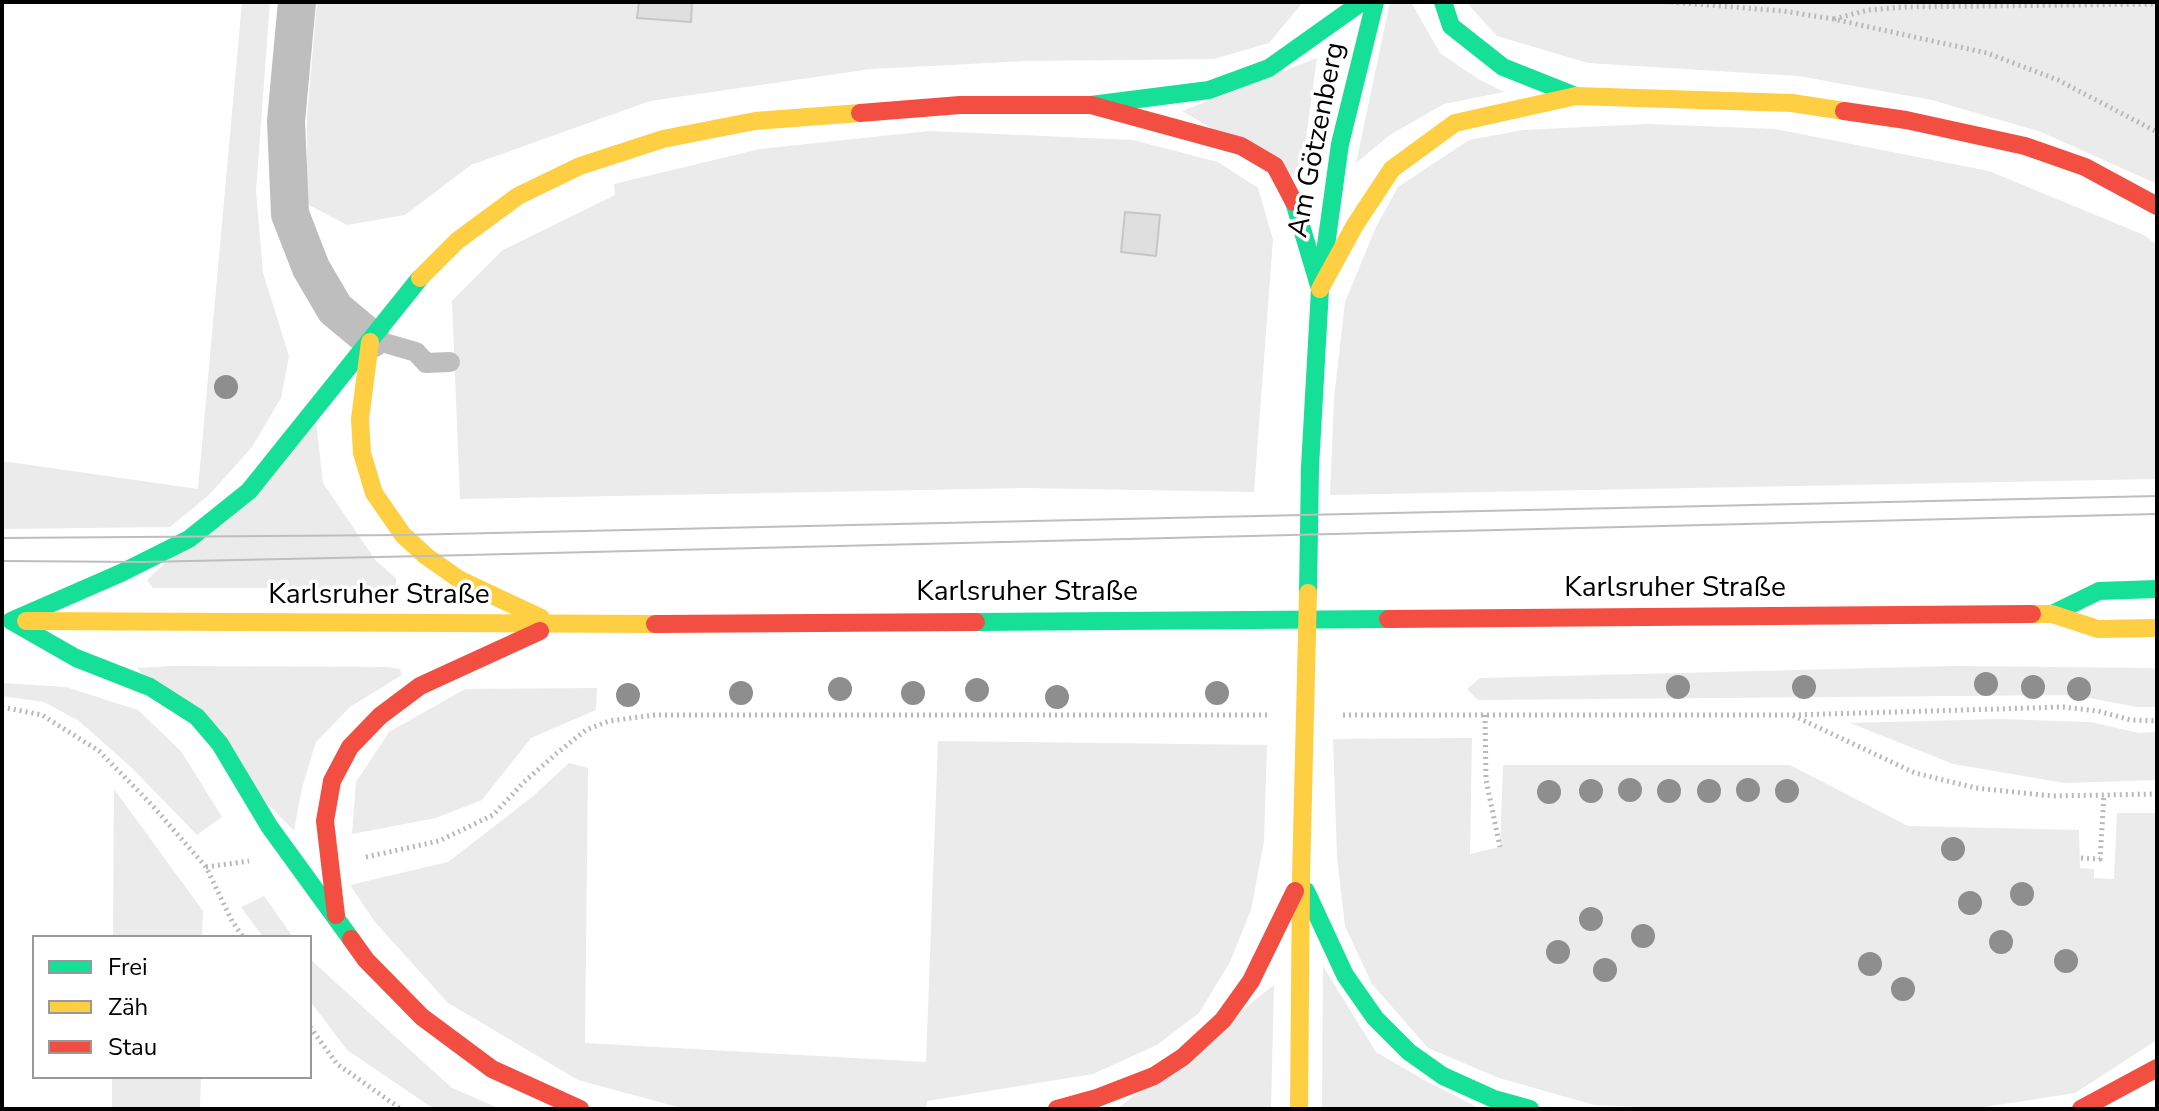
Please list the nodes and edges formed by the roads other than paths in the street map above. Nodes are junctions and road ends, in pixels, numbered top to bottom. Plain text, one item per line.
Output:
1 (297, 2) edge
2 (1362, 2) edge
3 (1375, 2) edge
4 (1443, 2) edge
5 (1576, 96) junction
6 (1091, 105) junction
7 (2157, 206) edge
8 (1320, 289) junction
9 (371, 339) junction
10 (450, 362) dead end
11 (2157, 589) edge
12 (2052, 614) junction
13 (7, 621) edge
14 (554, 625) junction
15 (2157, 628) edge
16 (1301, 877) junction
17 (337, 918) junction
18 (2157, 1069) edge
19 (580, 1109) edge
20 (1057, 1109) edge
21 (1299, 1109) edge
22 (1530, 1109) edge
23 (2081, 1109) edge

1 - 9 street
2 - 6 main road
3 - 8 main road, Am Götzenberg
4 - 5 main road
5 - 7 main road
5 - 8 main road
6 - 8 main road
6 - 9 main road
8 - 16 main road
9 - 10 lane
9 - 13 main road
9 - 14 main road
11 - 12 main road, Karlsruher Straße
12 - 14 main road, Karlsruher Straße
12 - 15 main road, Karlsruher Straße
13 - 14 main road, Karlsruher Straße
13 - 17 main road
14 - 17 main road
16 - 20 main road
16 - 21 main road
16 - 22 main road
17 - 19 main road
18 - 23 main road

